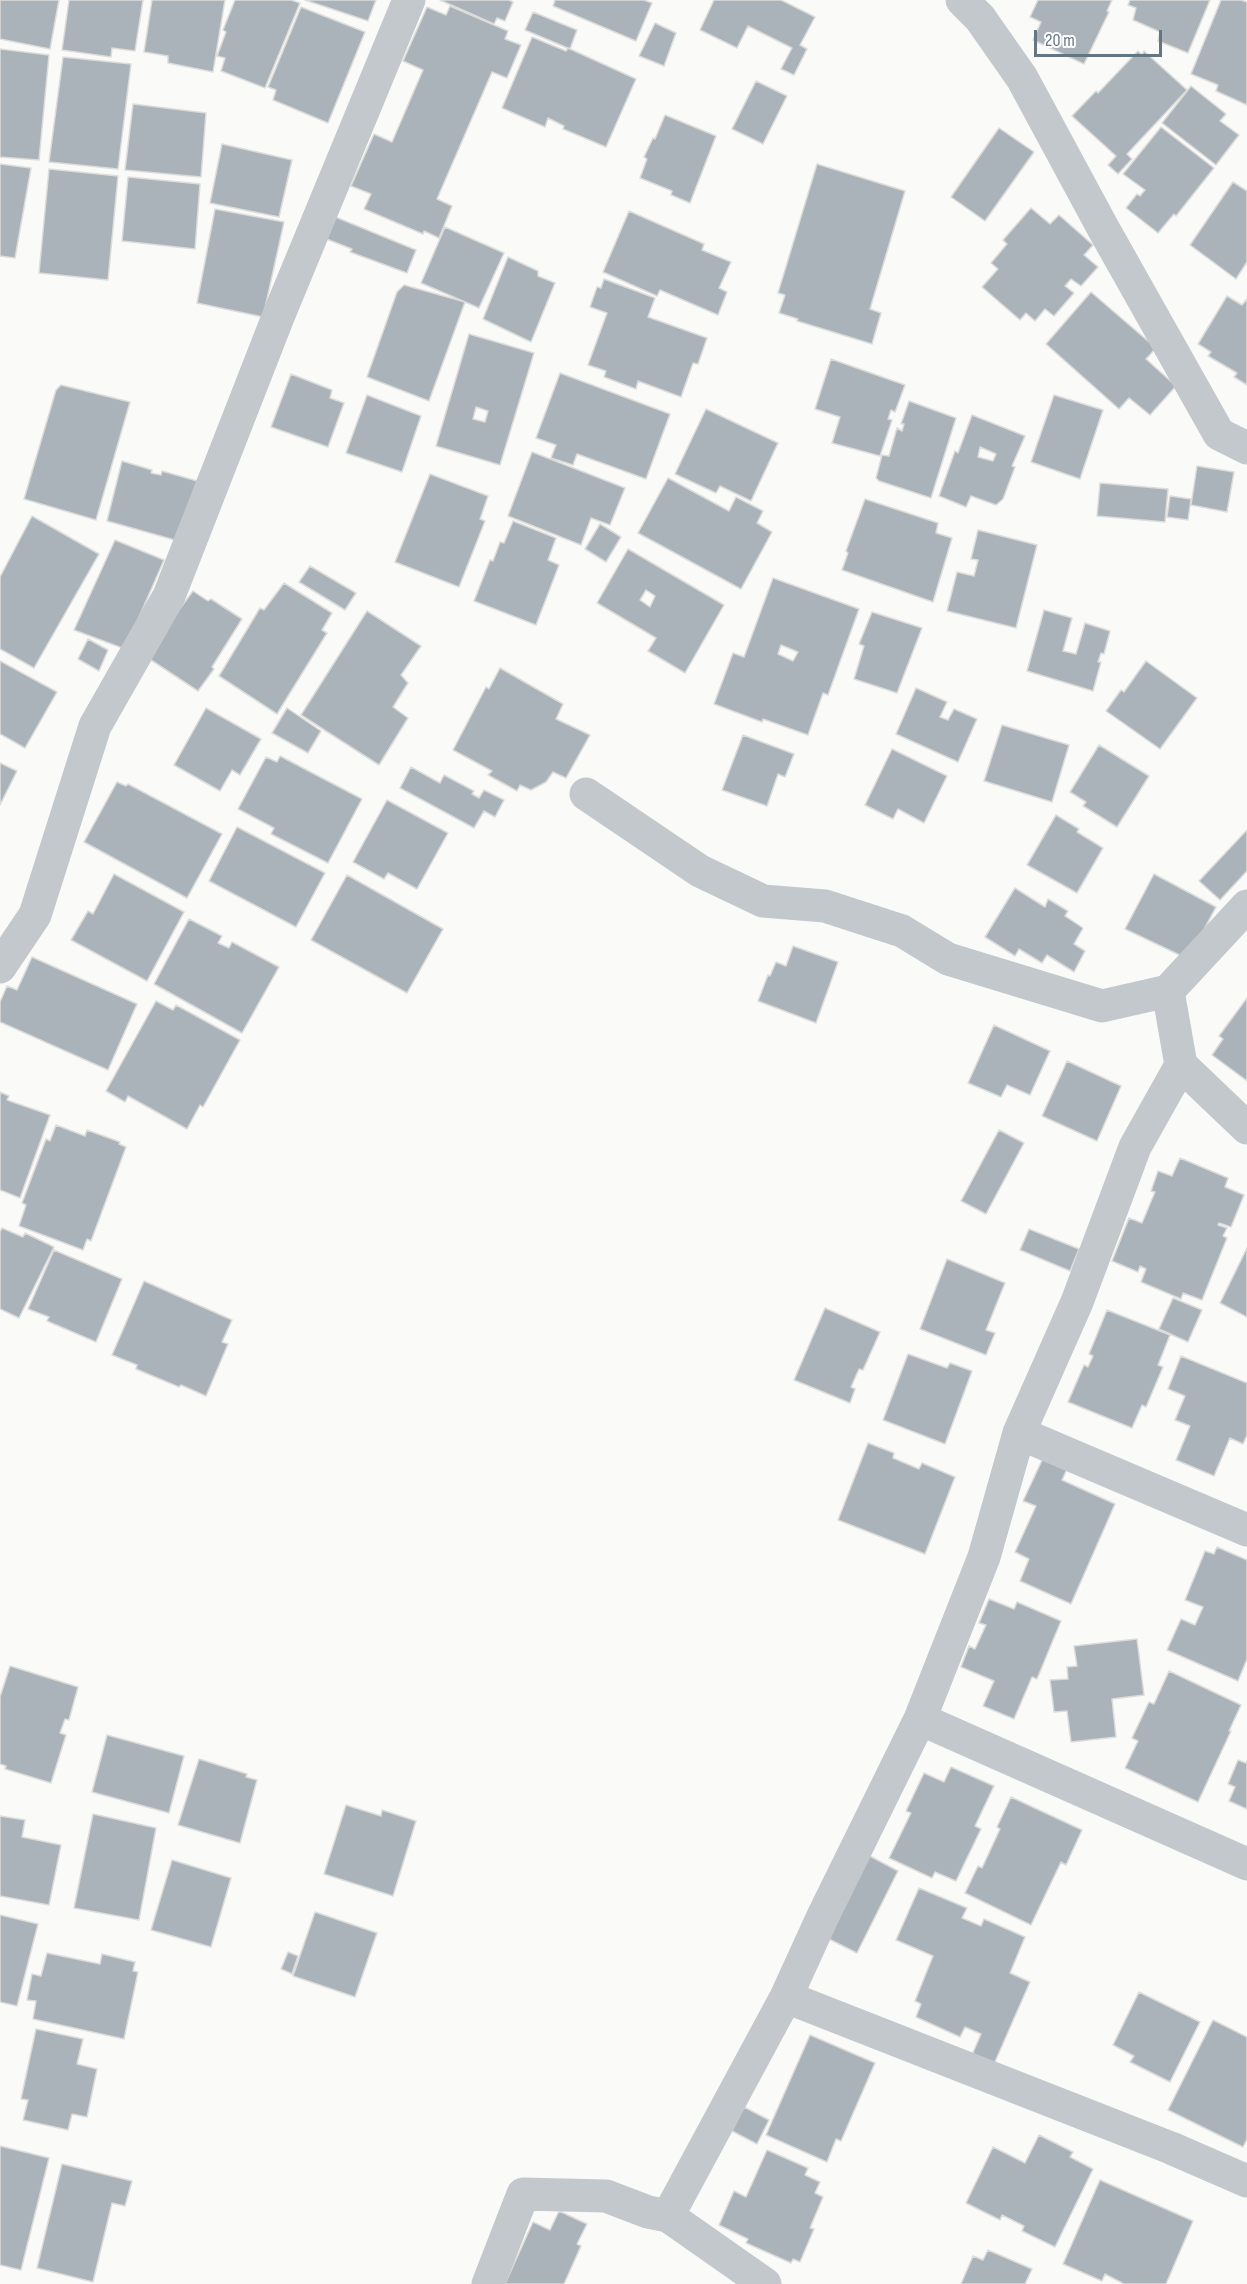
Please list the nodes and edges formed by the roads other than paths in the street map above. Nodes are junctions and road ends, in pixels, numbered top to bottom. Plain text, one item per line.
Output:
1 (409, 0) edge
2 (962, 0) edge
3 (1247, 448) edge
4 (586, 794) dead end
5 (1247, 906) edge
6 (0, 967) edge
7 (1168, 991) junction
8 (1181, 1065) junction
9 (1247, 1128) edge
10 (1019, 1433) junction
11 (1247, 1530) edge
12 (920, 1719) junction
13 (1247, 1864) edge
14 (786, 1997) junction
15 (1247, 2181) edge
16 (668, 2216) junction
17 (488, 2284) edge
18 (765, 2284) edge

1 - 6 street
2 - 3 street
4 - 7 street
5 - 7 street
7 - 8 street
8 - 9 street
8 - 10 street
10 - 11 street
10 - 12 street
12 - 13 street
12 - 14 street
14 - 15 street
14 - 16 street
16 - 17 street
16 - 18 street

